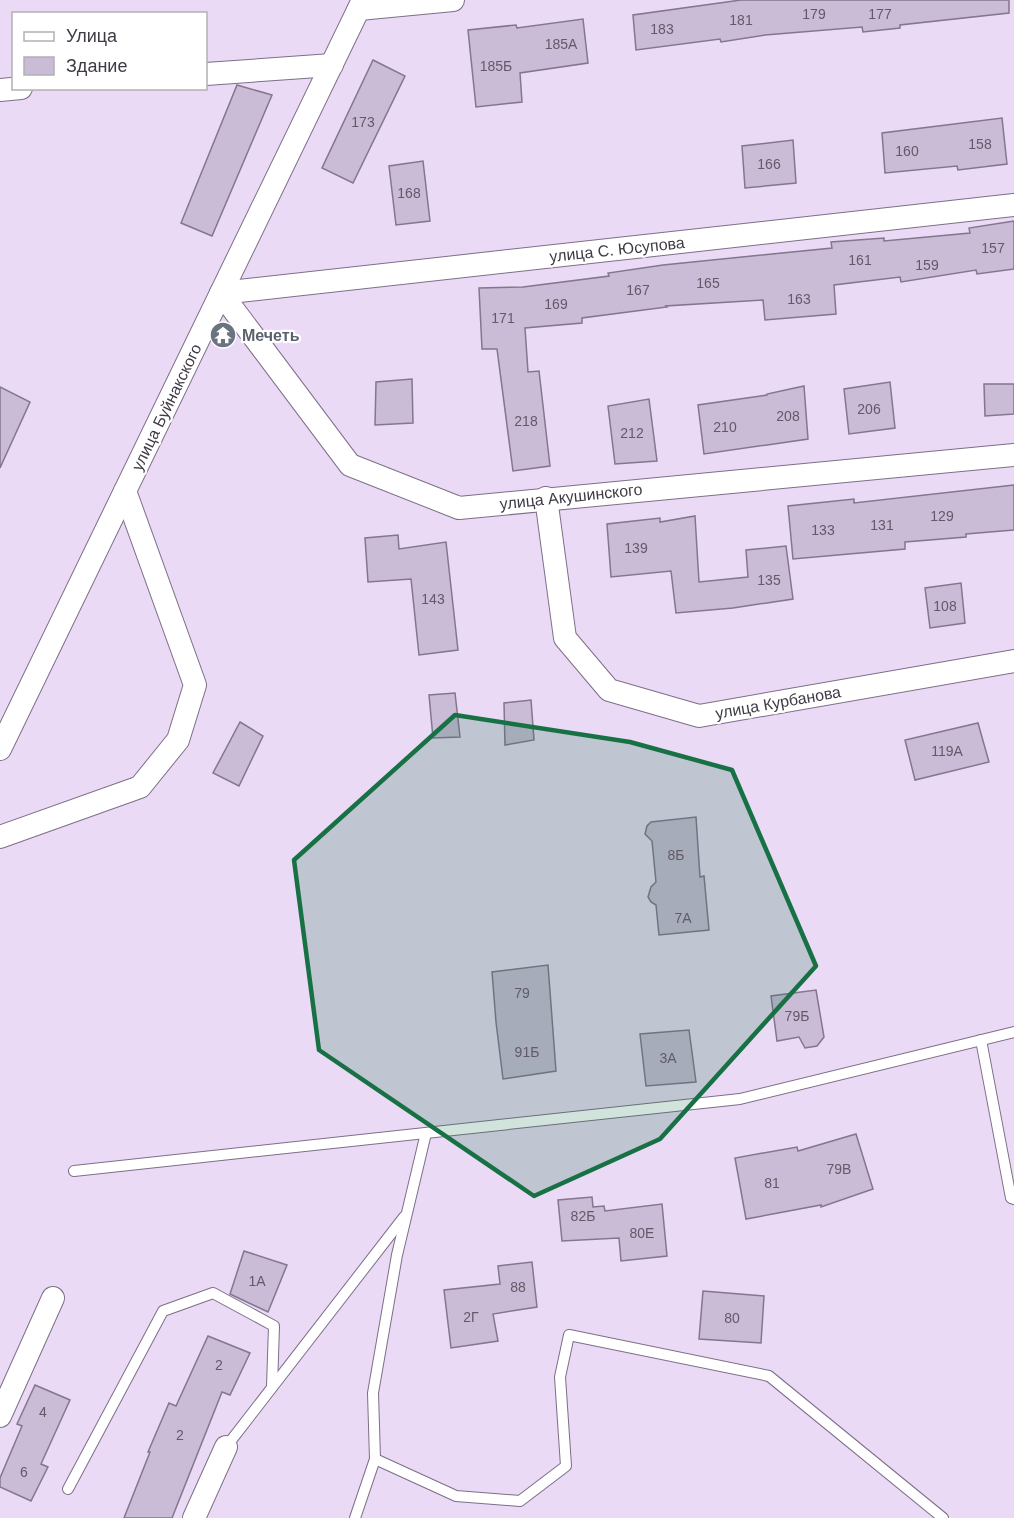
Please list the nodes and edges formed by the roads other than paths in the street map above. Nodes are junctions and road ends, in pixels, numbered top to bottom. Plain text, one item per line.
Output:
1 (453, 0) edge
2 (361, 5) edge
3 (332, 65) junction
4 (207, 74) edge
5 (1014, 206) edge
6 (221, 293) junction
7 (1014, 454) edge
8 (125, 491) junction
9 (546, 498) junction
10 (1014, 662) edge
11 (0, 749) edge
12 (0, 837) edge
13 (1014, 1032) edge
14 (981, 1040) junction
15 (426, 1133) junction
16 (74, 1171) dead end
17 (1014, 1199) edge
18 (407, 1213) junction
19 (53, 1298) dead end
20 (272, 1387) junction
21 (0, 1416) edge
22 (226, 1447) joint
23 (375, 1460) junction
24 (68, 1489) dead end
25 (194, 1518) edge
26 (355, 1518) edge
27 (943, 1518) edge

1 - 2 street
2 - 3 street, улица Буйнакского
3 - 4 street
3 - 6 street, улица Буйнакского
5 - 6 street, улица С. Юсупова
6 - 8 street, улица Буйнакского
6 - 9 street, улица Акушинского
7 - 9 street, улица Акушинского
8 - 11 street, улица Буйнакского
8 - 12 street
9 - 10 street, улица Курбанова
13 - 14 lane
14 - 15 lane
14 - 17 lane
15 - 16 lane
15 - 18 lane
18 - 20 lane
18 - 23 lane
19 - 21 street
20 - 22 lane
20 - 24 lane
22 - 25 street
23 - 26 lane
23 - 27 lane

